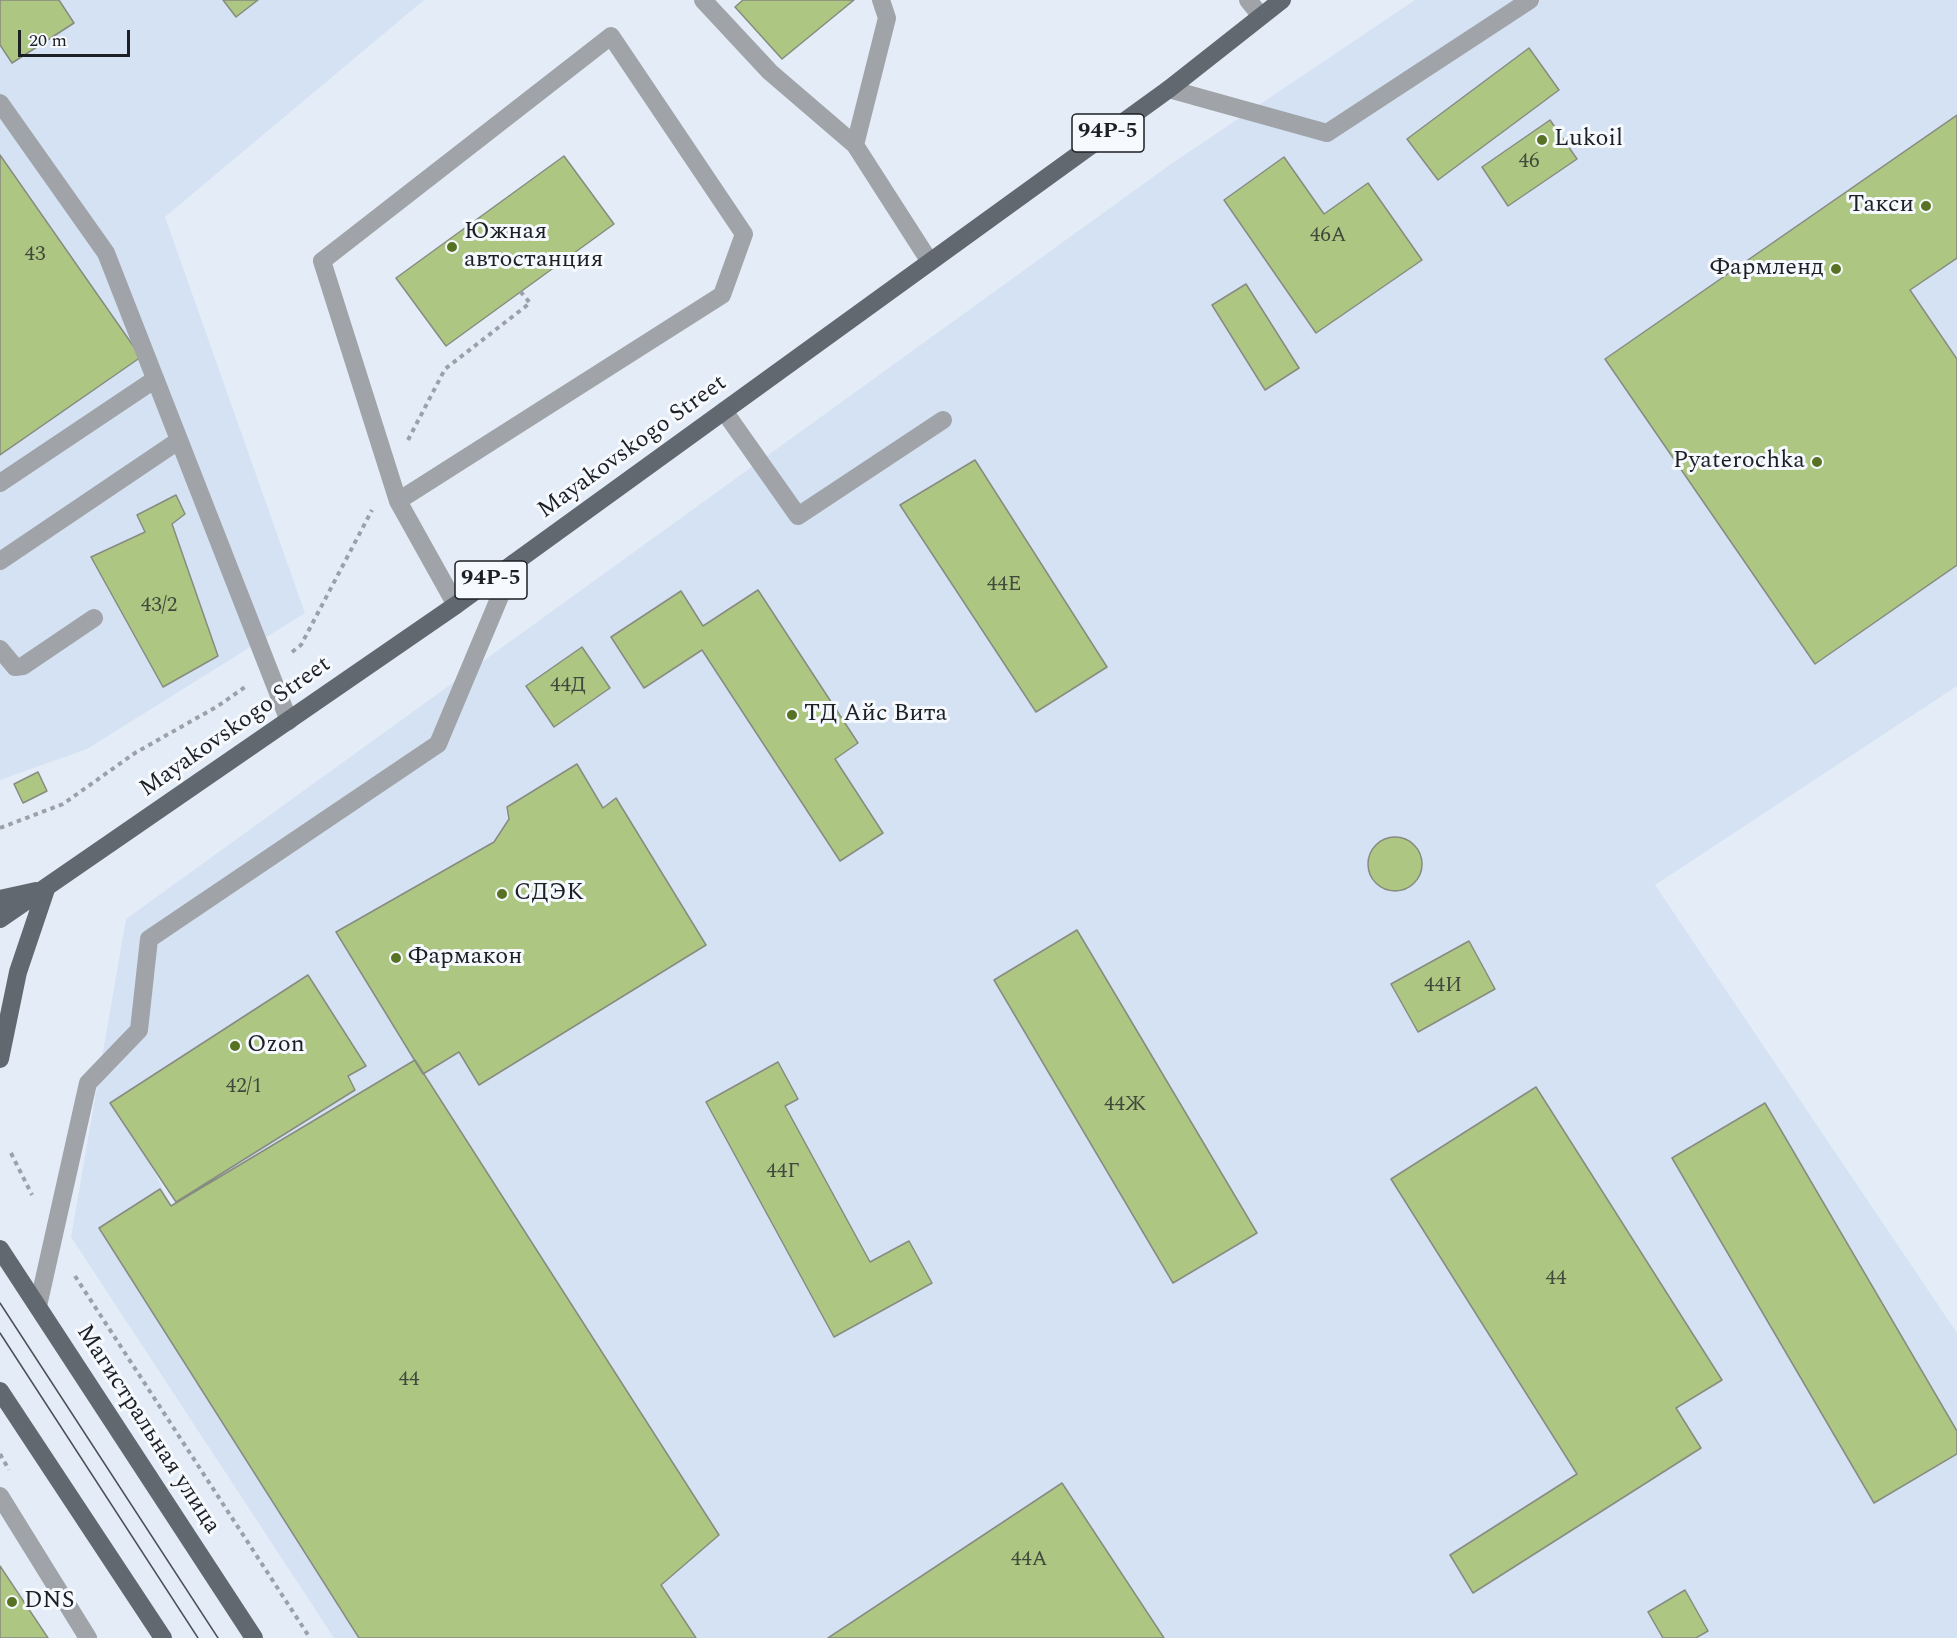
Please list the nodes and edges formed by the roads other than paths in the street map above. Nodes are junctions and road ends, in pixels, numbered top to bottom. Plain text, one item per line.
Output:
1 (703, 0) edge
2 (881, 0) edge
3 (893, 0) edge
4 (1248, 0) edge
5 (1282, 0) edge
6 (1530, 0) edge
7 (1261, 16) junction
8 (886, 18) junction
9 (1169, 89) junction
10 (0, 103) edge
11 (855, 145) junction
12 (930, 262) junction
13 (154, 380) junction
14 (724, 411) junction
15 (944, 420) dead end
16 (178, 441) junction
17 (0, 483) edge
18 (398, 501) junction
19 (0, 561) edge
20 (514, 563) junction
21 (456, 605) junction
22 (94, 618) dead end
23 (0, 649) edge
24 (289, 721) junction
25 (46, 889) junction
26 (0, 898) edge
27 (0, 919) edge
28 (0, 1059) edge
29 (0, 1249) edge
30 (38, 1306) junction
31 (0, 1391) edge
32 (0, 1496) edge
33 (88, 1638) edge
34 (163, 1638) edge
35 (254, 1638) edge

1 - 11 lane
2 - 8 lane
3 - 8 lane
4 - 7 lane
5 - 7 main road, Mayakovskogo Street / 94Р-5
6 - 9 lane
7 - 9 main road, Mayakovskogo Street / 94Р-5
8 - 11 lane
9 - 12 main road, Mayakovskogo Street / 94Р-5
10 - 13 lane
11 - 12 lane
12 - 14 main road, Mayakovskogo Street / 94Р-5
13 - 16 lane
13 - 17 lane
14 - 15 lane
14 - 20 main road, Mayakovskogo Street / 94Р-5
16 - 19 lane
16 - 24 lane
18 - 18 lane
18 - 21 lane
20 - 21 main road, Mayakovskogo Street / 94Р-5
20 - 30 lane
21 - 24 main road, Mayakovskogo Street / 94Р-5
22 - 23 lane
24 - 25 main road, Mayakovskogo Street / 94Р-5
25 - 26 main road
25 - 27 main road, Mayakovskogo Street / 94Р-5
25 - 28 main road
29 - 30 main road, Магистральная улица
30 - 35 main road, Магистральная улица
31 - 34 main road
32 - 33 lane

